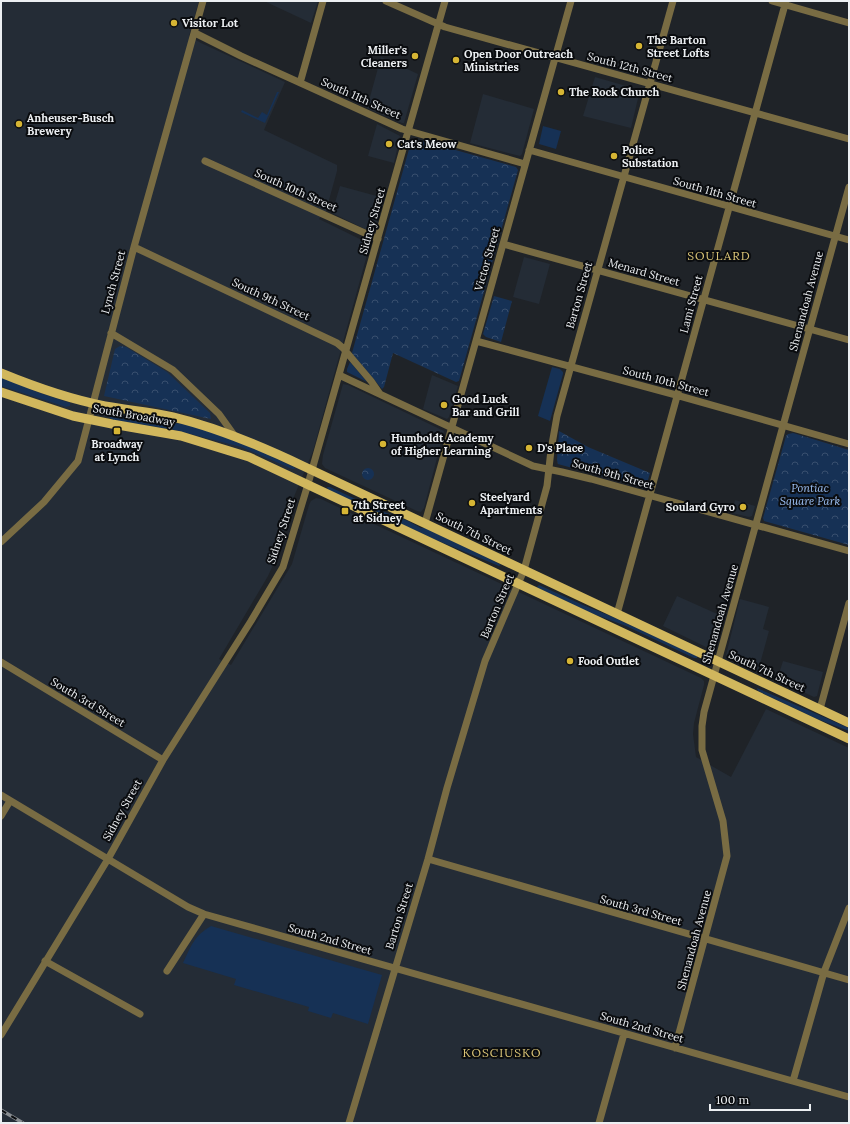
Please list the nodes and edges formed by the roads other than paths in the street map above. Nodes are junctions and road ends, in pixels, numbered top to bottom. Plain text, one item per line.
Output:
1 (203, 1) edge
2 (323, 1) edge
3 (386, 1) edge
4 (445, 1) edge
5 (571, 1) edge
6 (673, 1) edge
7 (772, 1) edge
8 (786, 3) edge
9 (849, 23) edge
10 (438, 25) junction
11 (194, 33) junction
12 (555, 58) junction
13 (300, 83) junction
14 (650, 83) junction
15 (755, 113) junction
16 (408, 131) junction
17 (849, 139) edge
18 (529, 150) junction
19 (205, 161) dead end
20 (525, 164) junction
21 (623, 178) junction
22 (849, 187) edge
23 (729, 207) junction
24 (836, 236) junction
25 (378, 239) junction
26 (849, 240) edge
27 (503, 244) junction
28 (134, 247) junction
29 (598, 270) junction
30 (703, 300) junction
31 (810, 329) junction
32 (111, 333) junction
33 (849, 340) edge
34 (476, 341) junction
35 (346, 352) junction
36 (571, 366) junction
37 (1, 373) edge
38 (339, 375) junction
39 (1, 392) edge
40 (380, 395) junction
41 (676, 395) junction
42 (93, 403) junction
43 (88, 420) junction
44 (783, 426) junction
45 (451, 428) junction
46 (234, 435) junction
47 (849, 444) edge
48 (549, 469) junction
49 (312, 470) junction
50 (308, 484) junction
51 (649, 496) junction
52 (425, 523) junction
53 (756, 526) junction
54 (1, 542) edge
55 (849, 551) edge
56 (524, 570) junction
57 (519, 583) junction
58 (849, 604) edge
59 (617, 614) junction
60 (718, 661) junction
61 (1, 662) edge
62 (714, 675) junction
63 (820, 709) junction
64 (849, 723) edge
65 (849, 739) edge
66 (163, 760) junction
67 (1, 795) edge
68 (10, 801) junction
69 (1, 816) edge
70 (108, 859) junction
71 (428, 859) junction
72 (849, 908) edge
73 (204, 914) junction
74 (705, 940) junction
75 (45, 961) junction
76 (395, 967) junction
77 (167, 971) dead end
78 (824, 972) junction
79 (849, 980) edge
80 (140, 1014) dead end
81 (624, 1034) junction
82 (1, 1035) edge
83 (675, 1048) junction
84 (793, 1081) junction
85 (849, 1097) edge
86 (349, 1123) edge
87 (599, 1123) edge

1 - 11 street, Lynch Street
2 - 13 street
3 - 10 street, South 12th Street
4 - 10 street, Sidney Street
5 - 12 street, Victor Street
6 - 14 street, Barton Street
7 - 8 street
8 - 9 street
8 - 15 street, Lami Street
10 - 12 street, South 12th Street
10 - 16 street, Sidney Street
11 - 13 street, South 11th Street
11 - 28 street, Lynch Street
12 - 14 street, South 12th Street
12 - 18 street, Victor Street
13 - 16 street, South 11th Street
14 - 15 street, South 12th Street
14 - 21 street, Barton Street
15 - 17 street, South 12th Street
15 - 23 street, Lami Street
16 - 20 street, South 11th Street
16 - 25 street, Sidney Street
18 - 20 street, Victor Street
18 - 21 street, South 11th Street
19 - 25 street, South 10th Street
20 - 27 street, Victor Street
21 - 23 street, South 11th Street
21 - 29 street, Barton Street
22 - 24 street, Shenandoah Avenue
23 - 24 street, South 11th Street
23 - 30 street, Lami Street
24 - 26 street, South 11th Street
24 - 31 street, Shenandoah Avenue
25 - 35 street, Sidney Street
27 - 29 street, Menard Street
27 - 34 street, Victor Street
28 - 32 street, Lynch Street
28 - 35 street, South 9th Street
29 - 30 street, Menard Street
29 - 36 street, Barton Street
30 - 31 street, Menard Street
30 - 41 street, Lami Street
31 - 33 street, Menard Street
31 - 44 street, Shenandoah Avenue
32 - 42 street, Lynch Street
32 - 46 street
34 - 36 street, South 10th Street
34 - 45 street, Victor Street
35 - 38 street, Sidney Street
35 - 40 street, South 9th Street
36 - 41 street, South 10th Street
36 - 48 street, Barton Street
37 - 42 main road, South Broadway
38 - 40 street, South 9th Street
38 - 49 street, Sidney Street
39 - 43 main road, South Broadway
40 - 45 street, South 9th Street
41 - 44 street, South 10th Street
41 - 51 street, Lami Street
42 - 43 street, Lynch Street
42 - 46 main road, South Broadway
43 - 50 main road, South Broadway
43 - 54 street, Lynch Street
44 - 47 street, South 10th Street
44 - 53 street, Shenandoah Avenue
45 - 48 street, South 9th Street
45 - 52 street, Victor Street
46 - 49 main road, South 7th Street
48 - 51 street, South 9th Street
48 - 56 street, Barton Street
49 - 50 street, Sidney Street
49 - 52 main road, South 7th Street
50 - 57 main road
50 - 66 street, Sidney Street
51 - 53 street, South 9th Street
51 - 59 street, Lami Street
52 - 56 main road, South 7th Street
53 - 55 street, South 9th Street
53 - 60 street, Shenandoah Avenue
56 - 57 street, Barton Street
56 - 59 main road, South 7th Street
57 - 62 main road
57 - 71 street, Barton Street
58 - 63 street
59 - 60 main road, South 7th Street
60 - 62 street, Shenandoah Avenue
60 - 63 main road, South 7th Street
61 - 66 street, South 3rd Street
62 - 65 main road
62 - 74 street, Shenandoah Avenue
63 - 64 main road, South 7th Street
66 - 70 street, Sidney Street
67 - 68 street, South 2nd Street
68 - 69 street
68 - 70 street, South 2nd Street
70 - 73 street, South 2nd Street
70 - 75 street, Sidney Street
71 - 74 street, South 3rd Street
71 - 76 street, Barton Street
72 - 78 street
73 - 76 street, South 2nd Street
73 - 77 street
74 - 78 street, South 3rd Street
74 - 83 street, Shenandoah Avenue
75 - 80 street
75 - 82 street, Sidney Street
76 - 81 street, South 2nd Street
76 - 86 street, Barton Street
78 - 79 street, South 3rd Street
78 - 84 street
81 - 83 street, South 2nd Street
81 - 87 street
83 - 84 street, South 2nd Street
84 - 85 street, South 2nd Street

